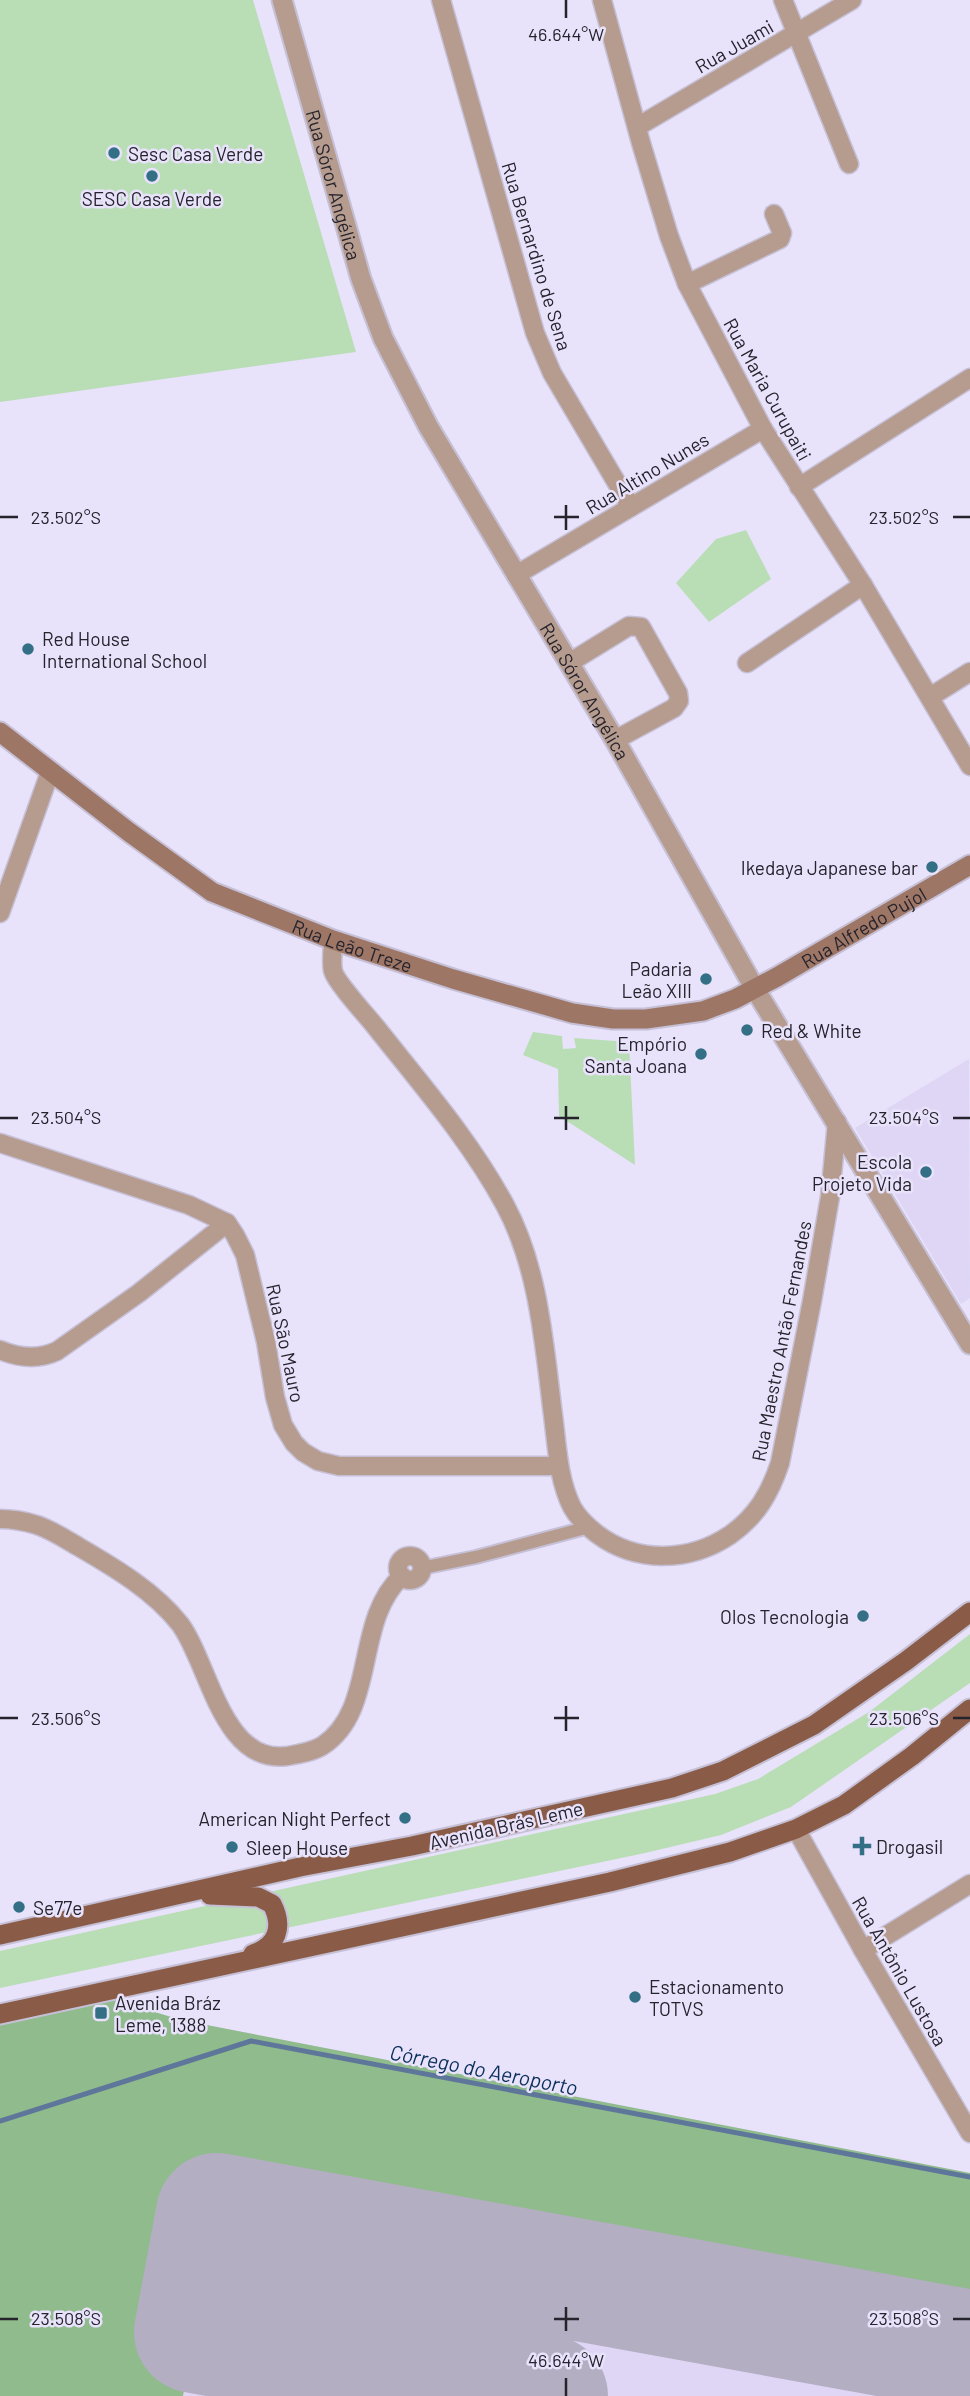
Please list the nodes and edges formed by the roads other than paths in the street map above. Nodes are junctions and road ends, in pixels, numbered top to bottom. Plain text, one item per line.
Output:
1 (282, 0) edge
2 (441, 0) edge
3 (602, 0) edge
4 (783, 0) edge
5 (852, 0) edge
6 (796, 34) junction
7 (637, 127) junction
8 (849, 164) dead end
9 (774, 214) dead end
10 (687, 284) junction
11 (970, 377) edge
12 (763, 429) junction
13 (799, 487) junction
14 (631, 507) junction
15 (516, 575) junction
16 (863, 585) junction
17 (569, 663) junction
18 (747, 663) dead end
19 (970, 672) edge
20 (930, 697) junction
21 (3, 739) edge
22 (615, 740) junction
23 (970, 766) edge
24 (50, 772) junction
25 (970, 864) edge
26 (0, 912) edge
27 (333, 940) junction
28 (755, 989) junction
29 (837, 1122) junction
30 (0, 1143) edge
31 (227, 1223) junction
32 (970, 1345) edge
33 (0, 1350) edge
34 (559, 1466) junction
35 (0, 1519) edge
36 (589, 1527) junction
37 (422, 1568) joint
38 (970, 1612) edge
39 (970, 1709) edge
40 (796, 1829) junction
41 (970, 1884) edge
42 (174, 1896) junction
43 (0, 1935) edge
44 (863, 1950) junction
45 (212, 1968) junction
46 (0, 2014) edge
47 (970, 2133) edge

1 - 15 street, Rua Sóror Angélica
2 - 14 street, Rua Bernardino de Sena
3 - 7 street, Rua Maria Curupaiti
4 - 6 street
5 - 6 street, Rua Juami
6 - 7 street, Rua Juami
6 - 8 street
7 - 10 street, Rua Maria Curupaiti
9 - 10 street
10 - 12 street, Rua Maria Curupaiti
11 - 13 street
12 - 13 street, Rua Maria Curupaiti
12 - 14 street, Rua Altino Nunes
13 - 16 street, Rua Maria Curupaiti
14 - 15 street, Rua Altino Nunes
15 - 17 street, Rua Sóror Angélica
16 - 18 street
16 - 20 street, Rua Maria Curupaiti
17 - 22 street, Rua Sóror Angélica
17 - 22 street
19 - 20 street
20 - 23 street, Rua Maria Curupaiti
21 - 24 main road, Rua Leão Treze
22 - 28 street, Rua Sóror Angélica
24 - 26 street
24 - 27 main road, Rua Leão Treze
25 - 28 main road, Rua Alfredo Pujol
27 - 28 main road, Rua Leão Treze
27 - 34 street, Rua Maestro Antão Fernandes
28 - 29 street, Rua Sóror Angélica
29 - 32 street, Rua Sóror Angélica
29 - 36 street, Rua Maestro Antão Fernandes
30 - 31 street
31 - 33 street
31 - 34 street, Rua São Mauro
34 - 36 street, Rua Maestro Antão Fernandes
35 - 37 street
36 - 37 street
38 - 42 main road, Avenida Brás Leme
39 - 40 main road
40 - 44 street, Rua Antônio Lustosa
40 - 45 main road
41 - 44 street
42 - 43 main road, Avenida Brás Leme
42 - 45 main road
44 - 47 street, Rua Antônio Lustosa
45 - 46 main road

